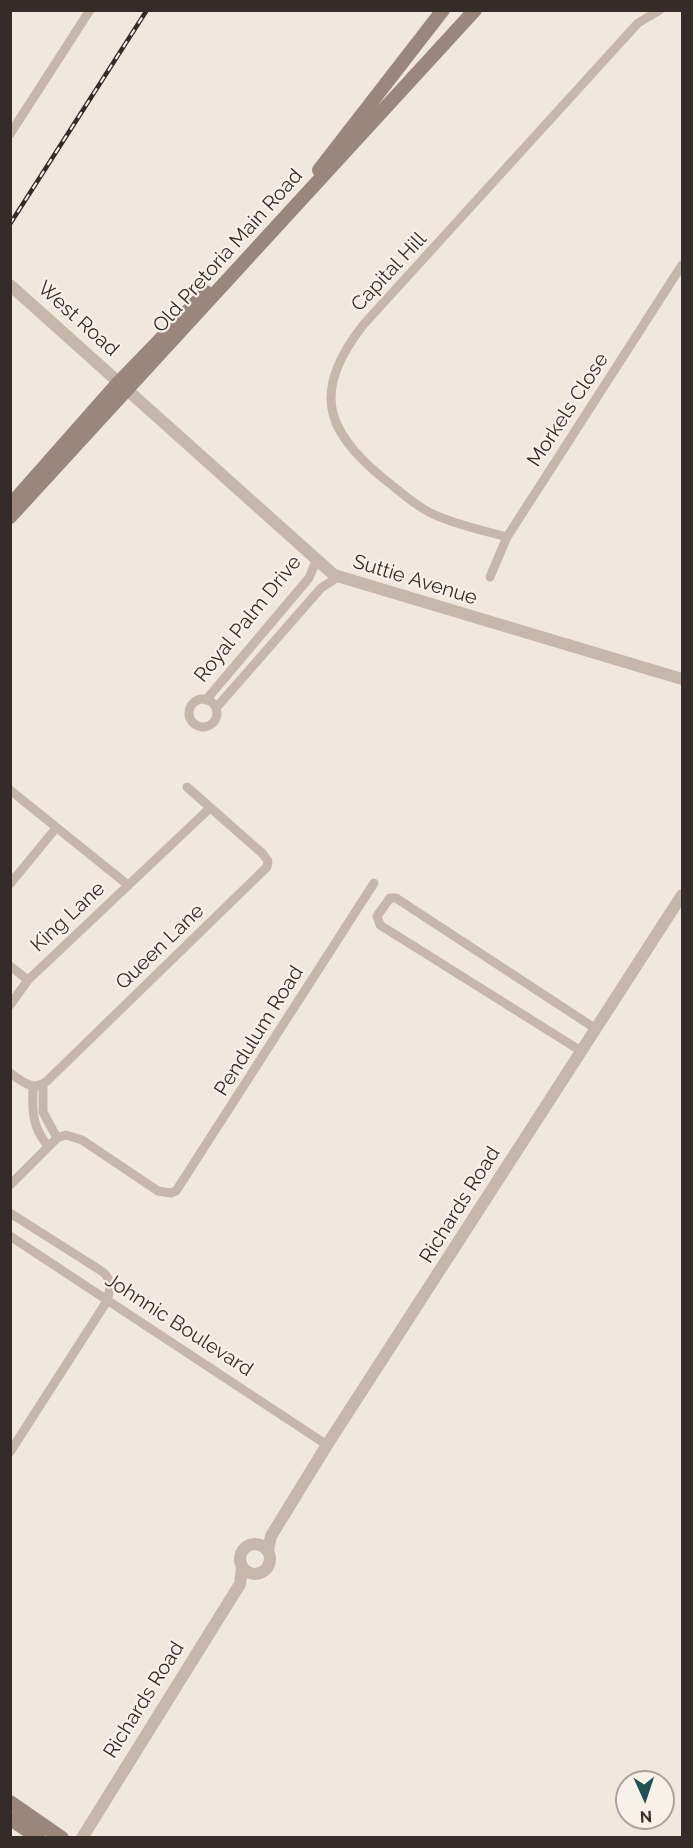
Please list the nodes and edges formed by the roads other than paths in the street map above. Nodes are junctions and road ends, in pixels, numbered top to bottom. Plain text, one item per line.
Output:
1 (90, 10) edge
2 (443, 10) edge
3 (475, 10) edge
4 (660, 10) edge
5 (10, 135) edge
6 (682, 265) edge
7 (13, 287) edge
8 (123, 386) junction
9 (10, 505) edge
10 (10, 517) edge
11 (507, 537) junction
12 (316, 561) junction
13 (338, 577) junction
14 (490, 577) dead end
15 (271, 622) junction
16 (283, 632) junction
17 (682, 679) edge
18 (206, 700) junction
19 (216, 708) junction
20 (187, 787) dead end
21 (10, 790) edge
22 (210, 808) junction
23 (56, 828) junction
24 (374, 883) dead end
25 (10, 884) edge
26 (128, 885) junction
27 (682, 894) edge
28 (10, 966) edge
29 (28, 980) junction
30 (10, 1005) edge
31 (596, 1029) junction
32 (581, 1051) junction
33 (10, 1073) edge
34 (38, 1086) junction
35 (62, 1136) junction
36 (48, 1146) junction
37 (10, 1185) edge
38 (10, 1213) edge
39 (10, 1236) edge
40 (107, 1301) junction
41 (327, 1445) junction
42 (10, 1452) edge
43 (263, 1547) junction
44 (242, 1567) junction
45 (255, 1575) junction
46 (240, 1584) junction
47 (10, 1802) edge
48 (10, 1819) edge
49 (39, 1838) edge
50 (62, 1838) edge
51 (82, 1838) edge

1 - 5 street
2 - 8 main road, Old Pretoria Main Road
3 - 8 main road, Old Pretoria Main Road
4 - 11 street, Capital Hill
6 - 11 street, Morkels Close
7 - 8 street, West Road
8 - 9 main road, Old Pretoria Main Road
8 - 10 main road, Old Pretoria Main Road
8 - 12 street, Suttie Avenue
11 - 14 street, Morkels Close
12 - 13 street, Suttie Avenue
12 - 15 street, Royal Palm Drive
13 - 16 street, Royal Palm Drive
13 - 17 street, Suttie Avenue
15 - 16 street
15 - 18 street, Royal Palm Drive
16 - 19 street, Royal Palm Drive
18 - 19 street
18 - 19 street
20 - 22 street
21 - 23 street, King Lane
22 - 26 street, King Lane
22 - 34 street, Queen Lane
23 - 25 street
23 - 26 street, King Lane
24 - 35 street, Pendulum Road
26 - 29 street, King Lane
27 - 31 street, Richards Road
28 - 29 street
29 - 30 street, King Lane
31 - 32 street, Richards Road
31 - 32 street
32 - 41 street, Richards Road
33 - 34 street
34 - 35 street
34 - 36 street
35 - 36 street
36 - 37 street
38 - 40 street
39 - 40 street, Johnnic Boulevard
40 - 41 street, Johnnic Boulevard
40 - 42 street
41 - 43 street, Richards Road
43 - 44 street
43 - 45 street
44 - 45 street
44 - 46 street, Richards Road
45 - 46 street, Richards Road
46 - 51 street, Richards Road
47 - 50 main road
48 - 49 main road

